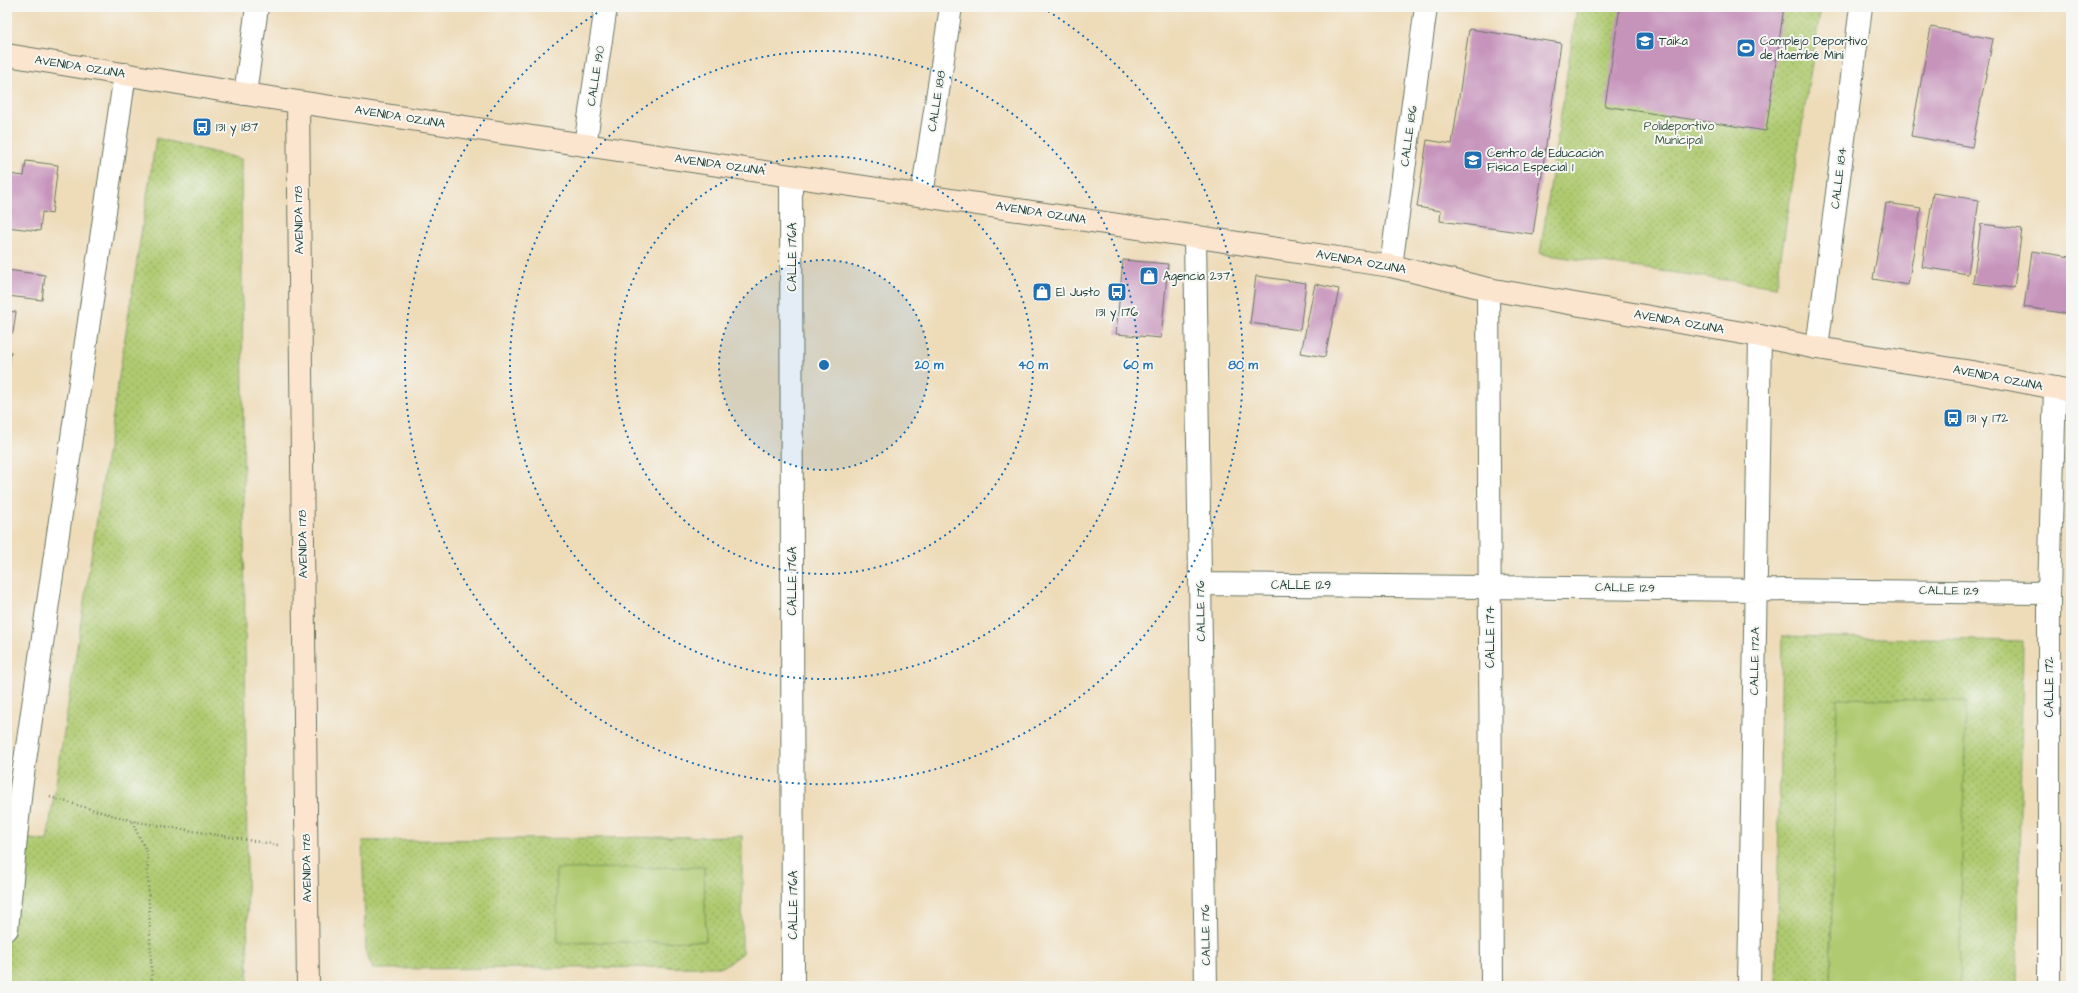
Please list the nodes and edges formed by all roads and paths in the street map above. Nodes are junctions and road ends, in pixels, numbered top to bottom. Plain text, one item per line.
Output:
1 (258, 7) edge
2 (606, 7) edge
3 (951, 7) edge
4 (1426, 7) edge
5 (1861, 7) edge
6 (7, 55) edge
7 (125, 74) junction
8 (245, 94) junction
9 (298, 102) junction
10 (585, 145) junction
11 (791, 176) junction
12 (922, 195) junction
13 (1195, 236) junction
14 (1391, 266) junction
15 (1488, 289) junction
16 (1760, 336) junction
17 (1817, 348) junction
18 (2063, 390) edge
19 (1200, 584) junction
20 (1490, 586) junction
21 (1756, 590) junction
22 (2049, 592) junction
23 (14, 787) edge
24 (132, 821) junction
25 (306, 850) junction
26 (7, 929) edge
27 (152, 986) edge
28 (308, 986) edge
29 (793, 986) edge
30 (1206, 986) edge
31 (1492, 986) edge
32 (1749, 986) edge
33 (2049, 986) edge

1 - 8 street
2 - 10 street, CALLE 190
3 - 12 street, CALLE 188
4 - 14 street, CALLE 186
5 - 17 street, CALLE 184
6 - 7 main road, AVENIDA OZUNA
7 - 8 main road, AVENIDA OZUNA
7 - 23 street
8 - 9 main road, AVENIDA OZUNA
9 - 10 main road, AVENIDA OZUNA
9 - 25 main road, AVENIDA 178
10 - 11 main road, AVENIDA OZUNA
11 - 12 main road, AVENIDA OZUNA
11 - 29 street, CALLE 176A
12 - 13 main road, AVENIDA OZUNA
13 - 14 main road, AVENIDA OZUNA
13 - 19 street, CALLE 176
14 - 15 main road, AVENIDA OZUNA
15 - 16 main road, AVENIDA OZUNA
15 - 20 street, CALLE 174
16 - 17 main road, AVENIDA OZUNA
16 - 21 street, CALLE 172A
17 - 18 main road, AVENIDA OZUNA
18 - 22 street, CALLE 172
19 - 20 street, CALLE 129
19 - 30 street, CALLE 176
20 - 21 street, CALLE 129
20 - 31 street, CALLE 174
21 - 22 street, CALLE 129
21 - 32 street, CALLE 172A
22 - 33 street, CALLE 172
23 - 24 path
23 - 26 street
24 - 25 path
24 - 27 path
25 - 28 main road, AVENIDA 178

